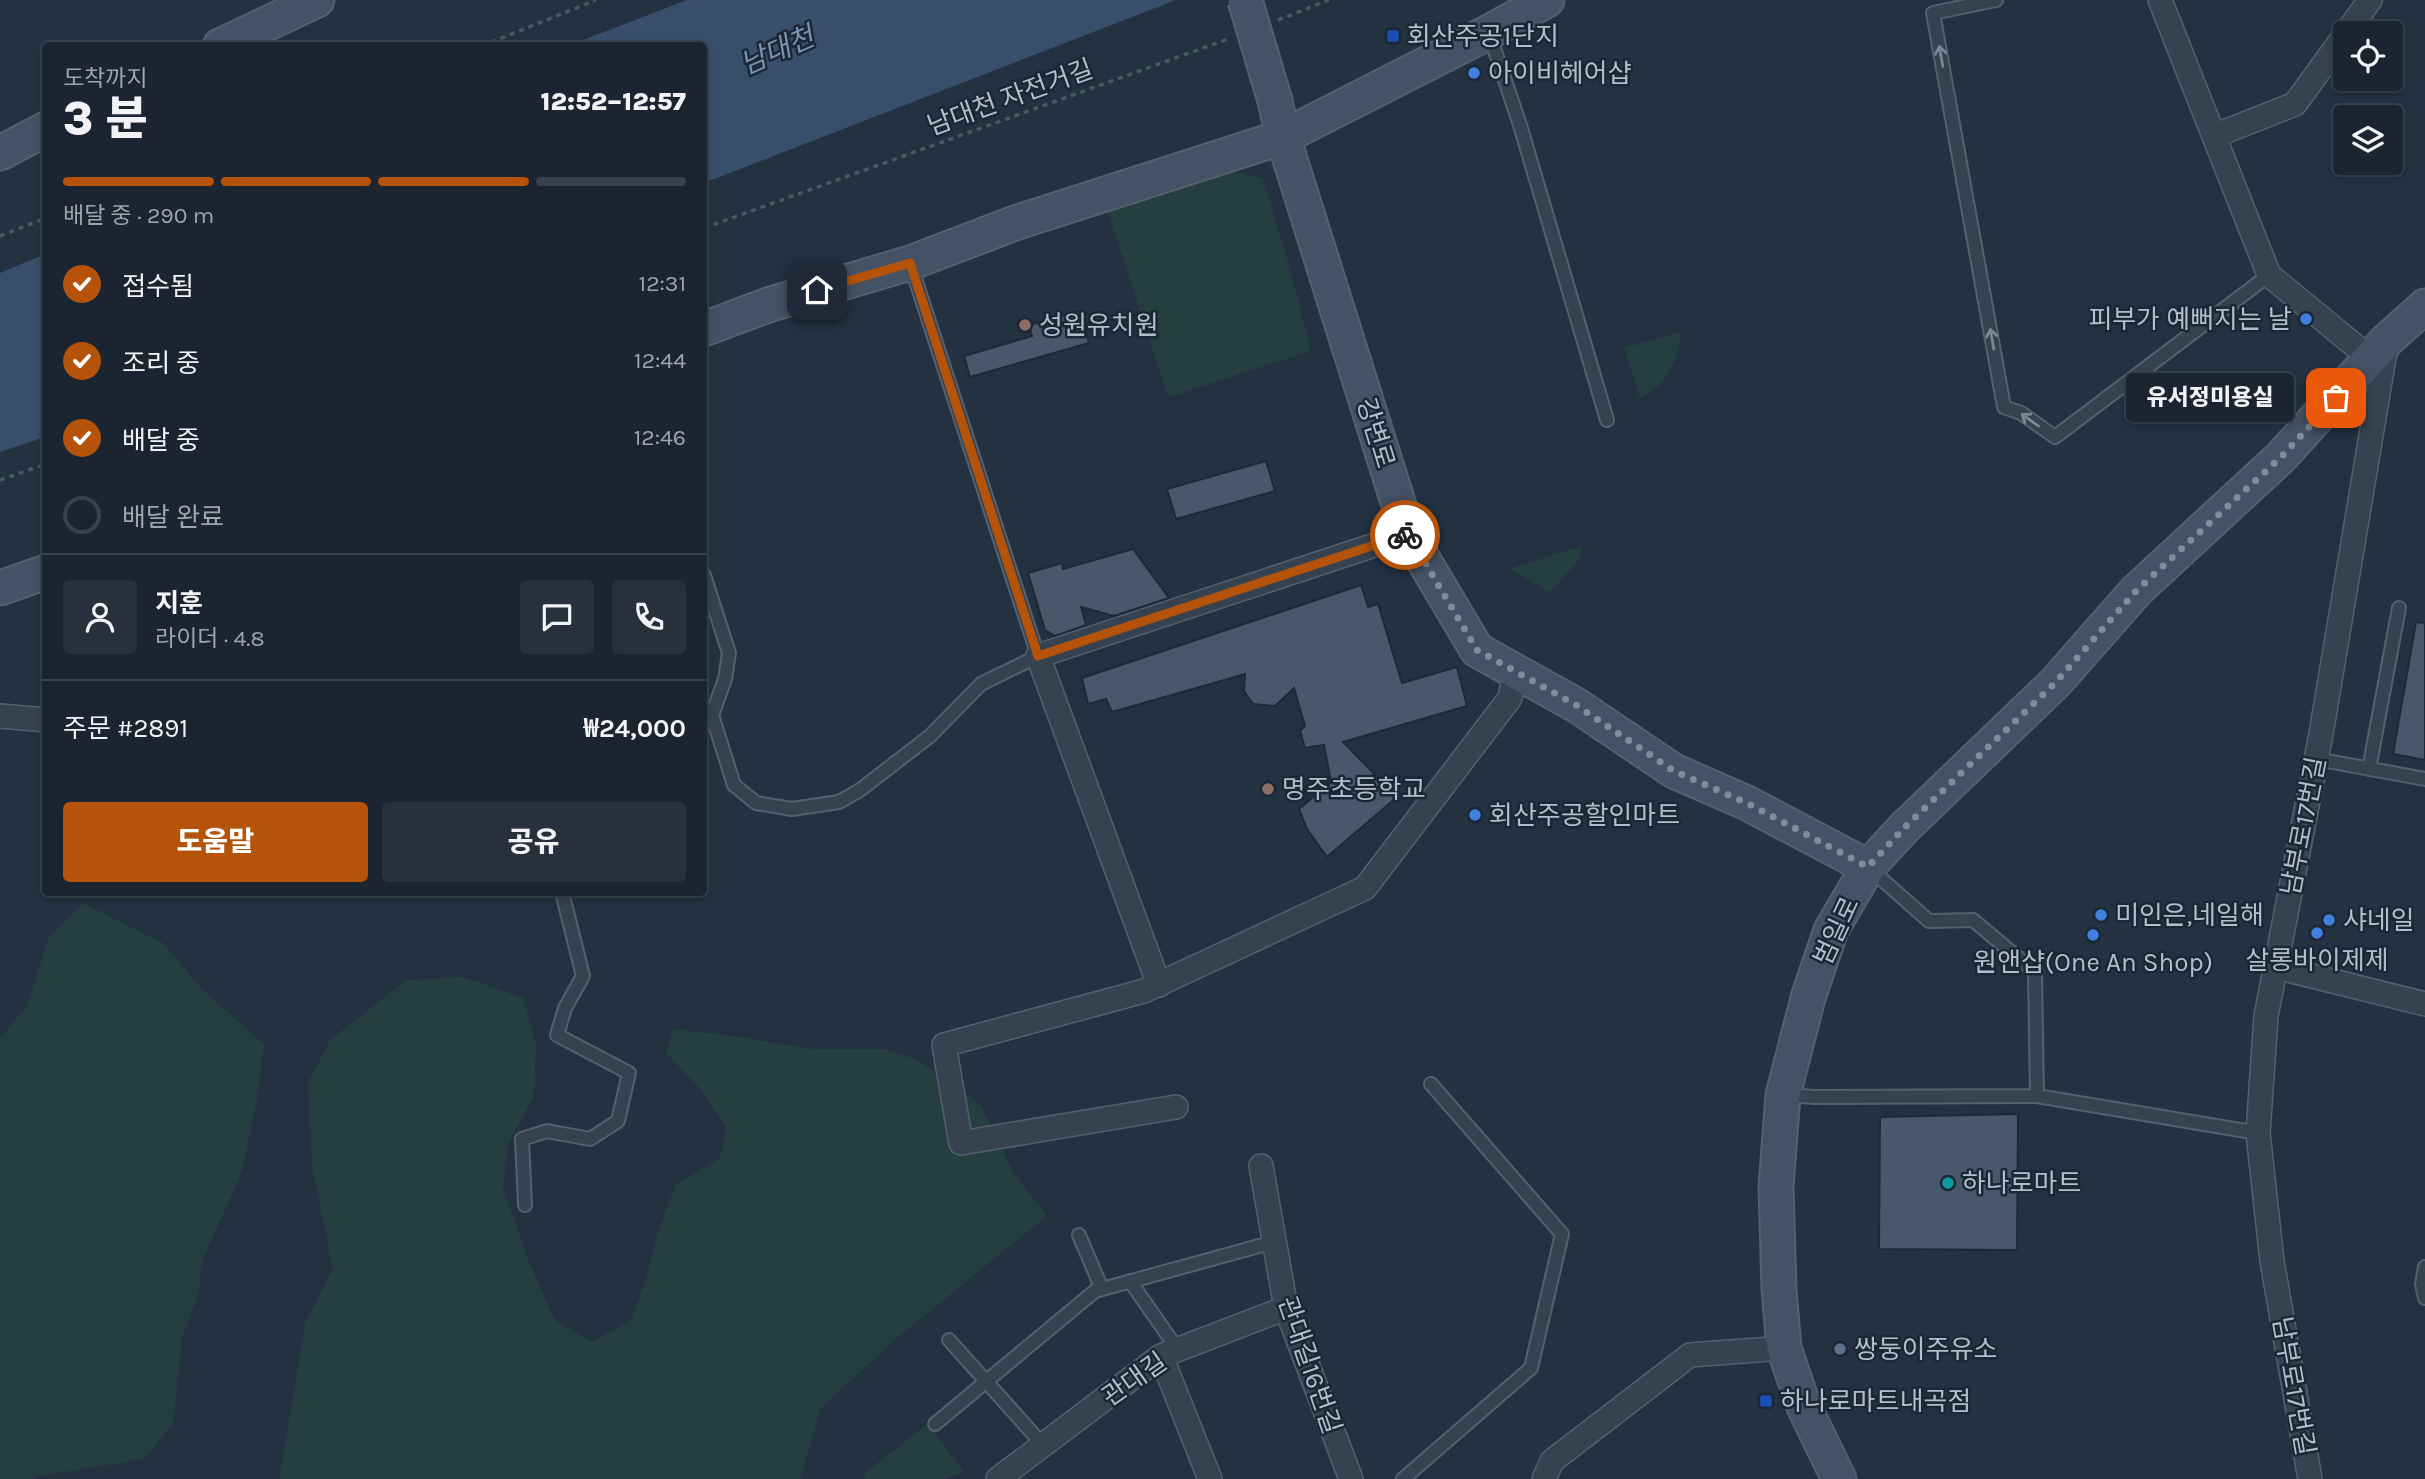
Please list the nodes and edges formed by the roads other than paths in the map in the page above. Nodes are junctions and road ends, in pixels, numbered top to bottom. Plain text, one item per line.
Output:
1 (317, 0) edge
2 (1245, 0) edge
3 (1547, 0) edge
4 (1996, 0) edge
5 (2160, 0) edge
6 (2370, 0) edge
7 (2355, 21) edge
8 (1489, 32) junction
9 (228, 42) edge
10 (2333, 52) edge
11 (42, 132) edge
12 (2214, 136) junction
13 (1283, 137) junction
14 (0, 153) edge
15 (910, 263) junction
16 (2269, 275) junction
17 (2425, 306) edge
18 (707, 327) edge
19 (2379, 350) junction
20 (1607, 420) dead end
21 (1408, 534) junction
22 (42, 573) edge
23 (707, 584) edge
24 (0, 588) edge
25 (2399, 608) dead end
26 (1038, 656) junction
27 (1516, 671) junction
28 (0, 716) edge
29 (708, 716) edge
30 (42, 720) edge
31 (2316, 759) junction
32 (2370, 769) junction
33 (2425, 779) edge
34 (1868, 867) junction
35 (563, 896) edge
36 (2276, 967) junction
37 (1159, 985) junction
38 (2425, 1004) edge
39 (1431, 1084) dead end
40 (1783, 1096) junction
41 (2037, 1096) junction
42 (1177, 1107) dead end
43 (2258, 1133) junction
44 (1261, 1166) dead end
45 (524, 1205) dead end
46 (1079, 1235) dead end
47 (1274, 1242) junction
48 (2425, 1267) edge
49 (1130, 1281) junction
50 (1102, 1289) junction
51 (2425, 1298) edge
52 (1286, 1308) junction
53 (948, 1340) dead end
54 (1784, 1348) junction
55 (1170, 1353) junction
56 (985, 1383) junction
57 (935, 1424) dead end
58 (1043, 1445) junction
59 (1202, 1475) edge
60 (998, 1479) edge
61 (1351, 1479) edge
62 (1403, 1479) edge
63 (1544, 1479) edge
64 (1839, 1479) edge
65 (2310, 1479) edge

1 - 9 street
2 - 13 street, 강변로, bridge
3 - 8 street
16 -> 4 lane
5 - 12 street
6 - 7 street
8 - 13 street
8 - 20 lane
10 - 12 street
11 - 14 street
12 - 16 street
13 - 15 street
13 - 21 street, 강변로
15 - 18 street
15 - 26 lane
16 - 19 street
17 - 19 street, 범일로
19 - 31 street, 남부로17번길
19 - 34 street, 범일로
21 - 26 street
21 - 27 street, 강변로
22 - 24 street
23 - 29 lane
25 - 32 lane
26 - 29 lane
26 - 37 street
27 - 34 street, 강변로
27 - 37 street
28 - 30 street
31 - 32 lane
31 - 36 street, 남부로17번길
32 - 33 lane
34 - 40 street, 범일로
34 - 41 lane
35 - 45 lane
36 - 38 street
36 - 43 street, 남부로17번길
37 - 42 street
39 - 62 lane
40 - 41 lane
40 - 54 street, 범일로
41 - 43 lane
43 - 65 street, 남부로17번길
44 - 47 street, 관대길16번길
46 - 50 lane
47 - 49 lane
47 - 52 street, 관대길16번길
48 - 51 lane
49 - 50 lane
49 - 55 lane
50 - 56 lane
52 - 55 street, 관대길
52 - 61 street, 관대길16번길
53 - 56 lane
54 - 63 street
54 - 64 street, 범일로
55 - 58 street, 관대길
55 - 59 street
56 - 57 lane
56 - 58 lane
58 - 60 street, 관대길

